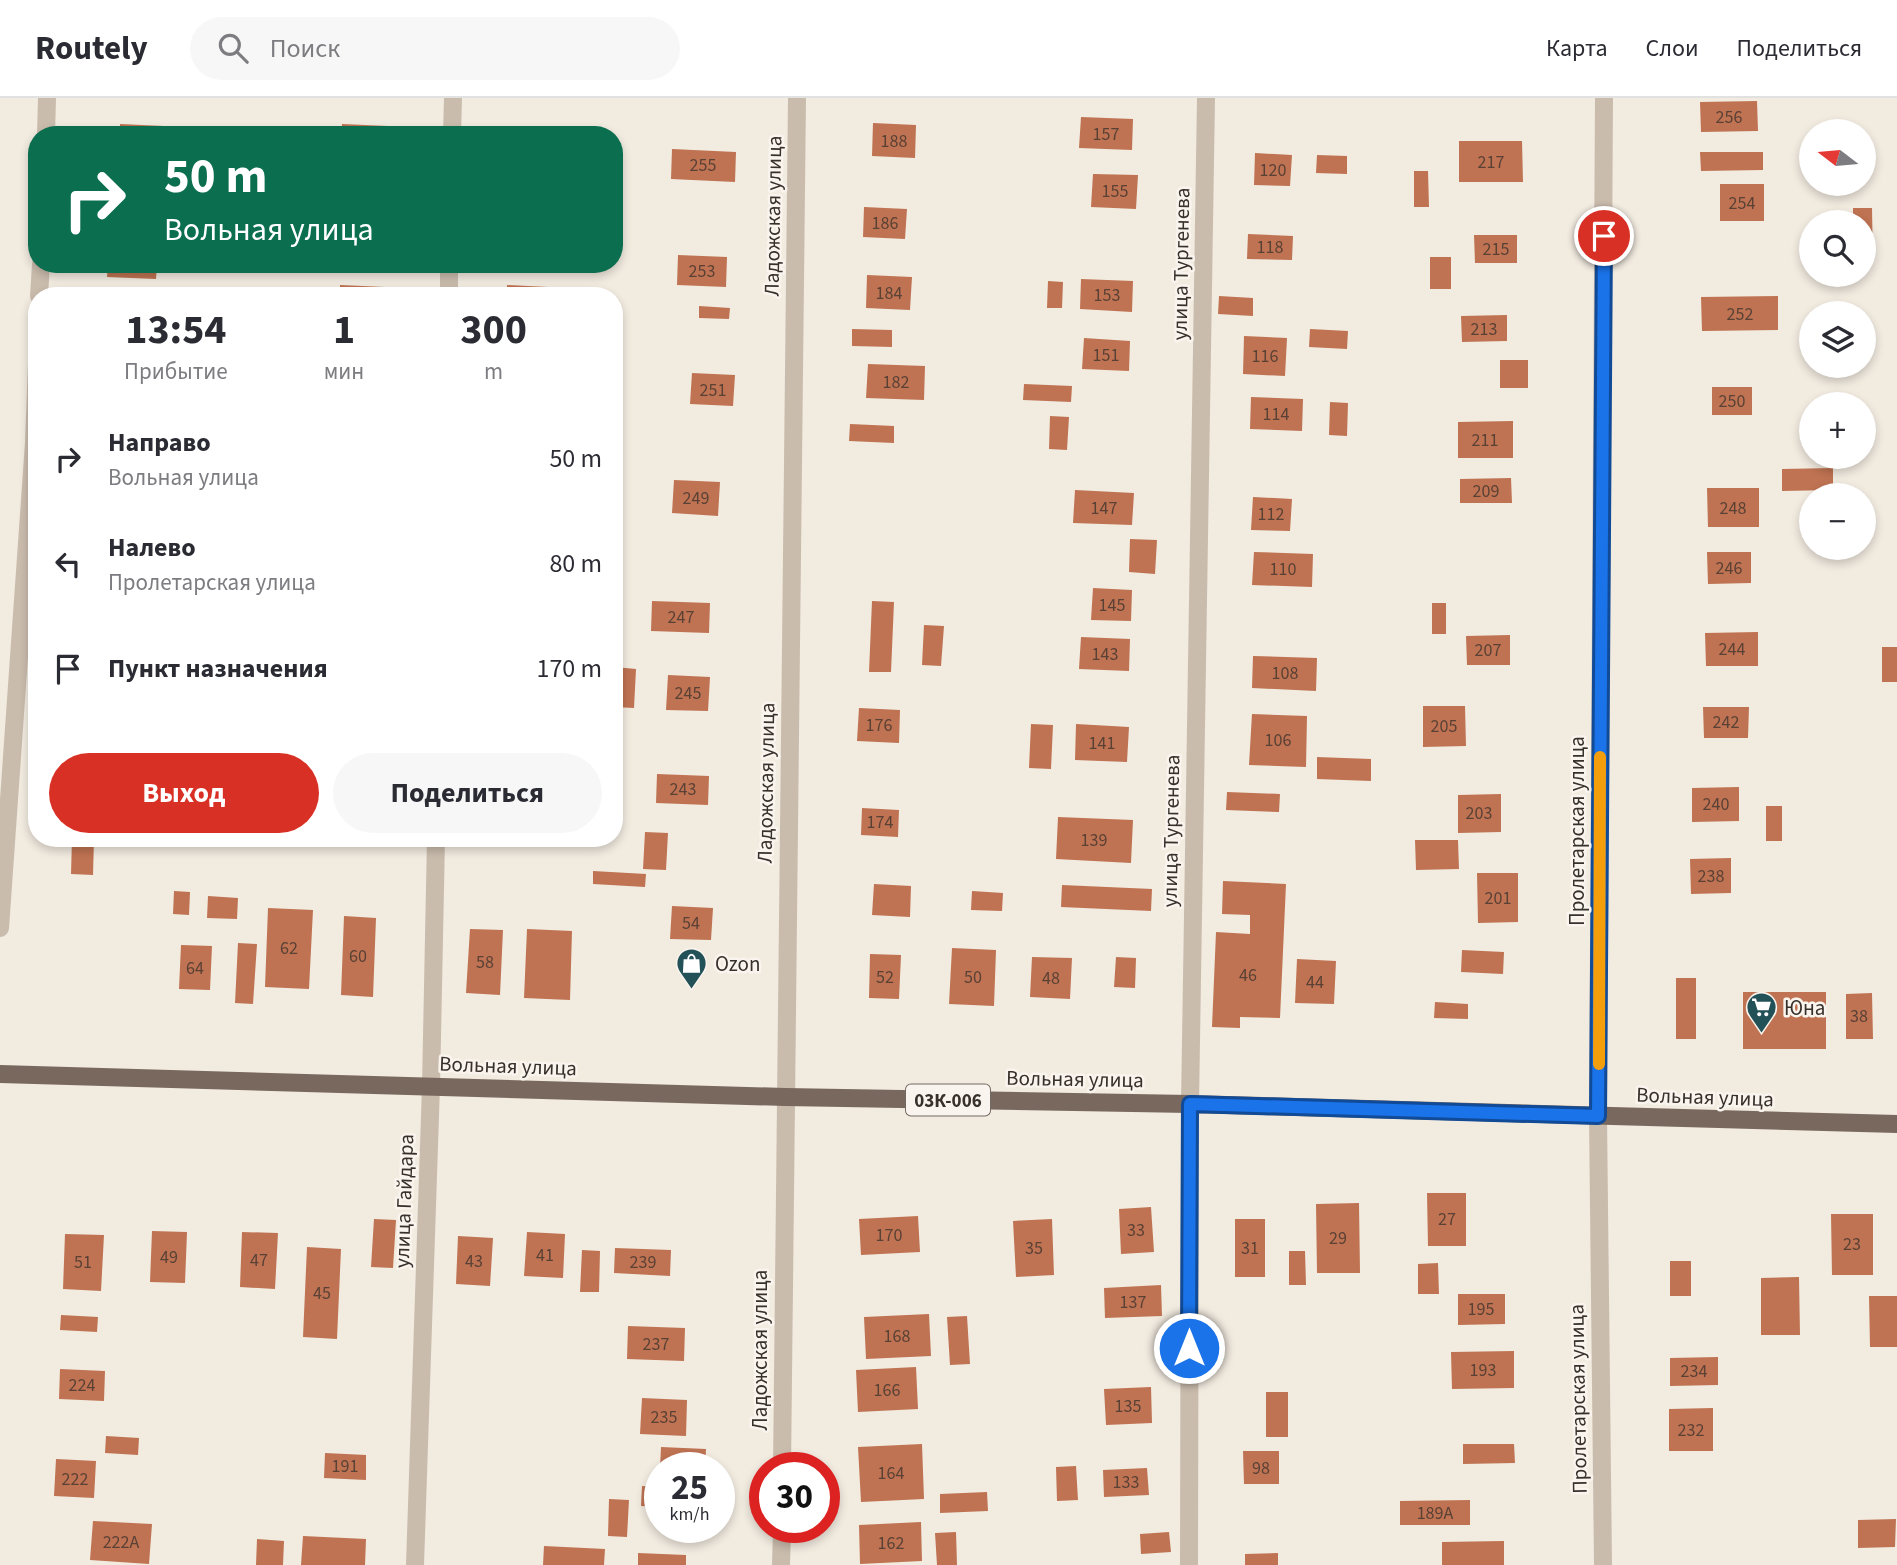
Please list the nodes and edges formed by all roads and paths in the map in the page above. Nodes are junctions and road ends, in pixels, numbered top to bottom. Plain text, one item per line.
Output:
1 (47, 98) edge
2 (453, 98) edge
3 (797, 98) edge
4 (1206, 98) edge
5 (1604, 98) edge
6 (46, 126) edge
7 (452, 126) edge
8 (28, 528) edge
9 (436, 847) edge
10 (0, 928) edge
11 (0, 1074) edge
12 (431, 1086) junction
13 (785, 1097) junction
14 (1190, 1104) junction
15 (1598, 1116) junction
16 (1897, 1125) edge
17 (782, 1452) edge
18 (782, 1543) edge
19 (415, 1565) edge
20 (781, 1565) edge
21 (1189, 1565) edge
22 (1603, 1565) edge

1 - 6 street
2 - 7 street
3 - 13 street, Ладожская улица
4 - 14 street, улица Тургенева
5 - 15 street, Пролетарская улица
8 - 10 street
9 - 12 street, улица Гайдара
11 - 12 main road, Вольная улица / 03К-006
12 - 13 main road, Вольная улица / 03К-006
12 - 19 street, улица Гайдара
13 - 14 main road, Вольная улица / 03К-006
13 - 17 street, Ладожская улица
14 - 15 main road, Вольная улица / 03К-006
14 - 21 street, улица Тургенева
15 - 16 main road, Вольная улица / 03К-006
15 - 22 street, Пролетарская улица
18 - 20 street

